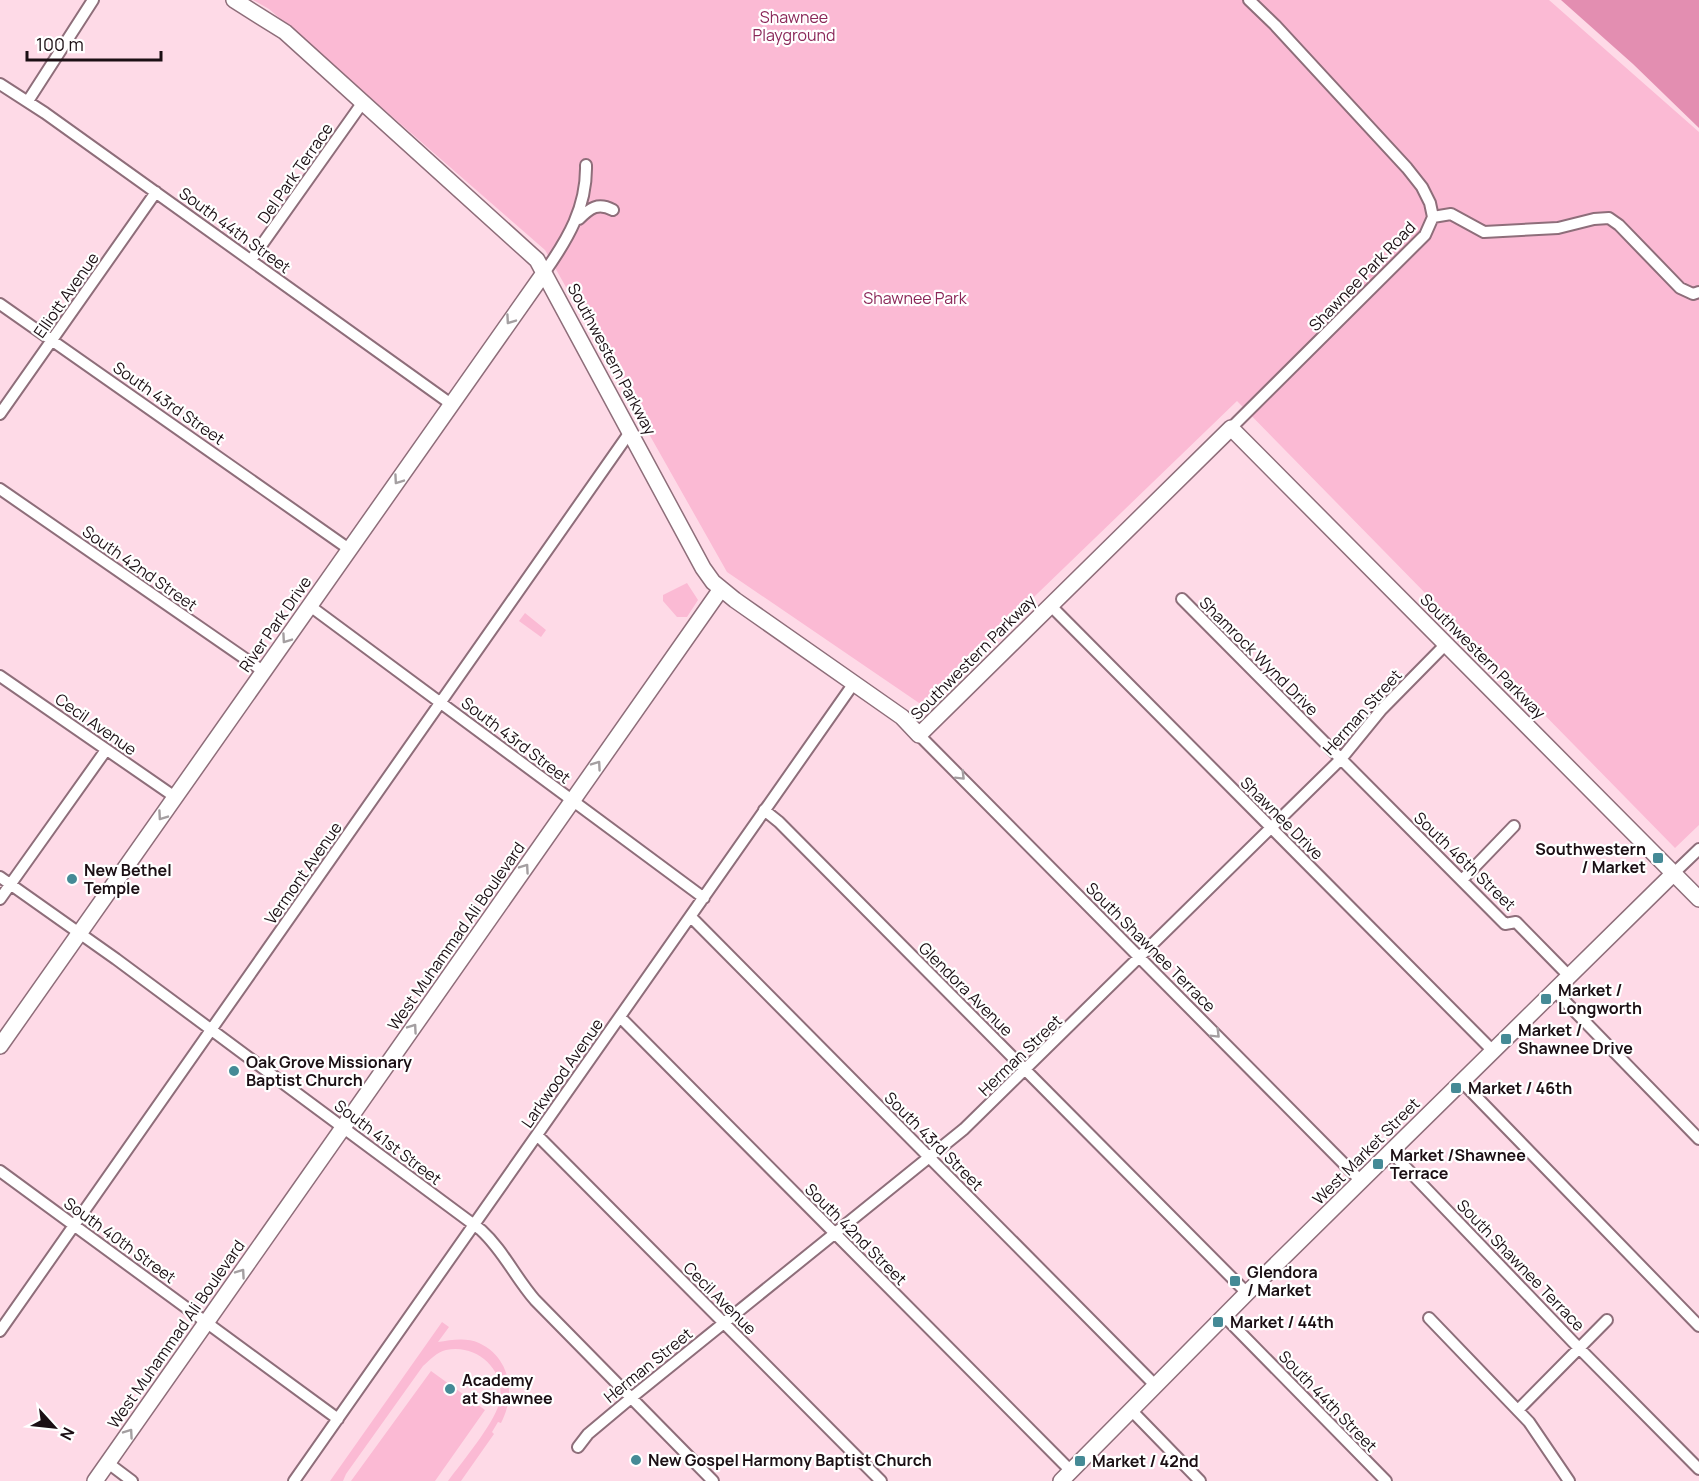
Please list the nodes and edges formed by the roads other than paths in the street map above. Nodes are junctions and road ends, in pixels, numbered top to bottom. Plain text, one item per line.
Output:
1 (93, 0) edge
2 (234, 0) edge
3 (1249, 0) edge
4 (0, 84) edge
5 (28, 101) junction
6 (363, 102) junction
7 (586, 165) dead end
8 (156, 192) junction
9 (613, 210) dead end
10 (1433, 217) junction
11 (576, 221) junction
12 (251, 260) junction
13 (544, 273) junction
14 (1699, 292) edge
15 (0, 304) edge
16 (52, 340) junction
17 (451, 404) junction
18 (0, 414) edge
19 (1231, 428) junction
20 (630, 432) junction
21 (0, 489) edge
22 (349, 549) junction
23 (721, 589) junction
24 (1182, 599) dead end
25 (310, 606) junction
26 (1050, 606) junction
27 (1446, 644) junction
28 (263, 671) junction
29 (0, 676) edge
30 (854, 683) junction
31 (441, 703) junction
32 (920, 735) junction
33 (106, 750) junction
34 (1341, 759) junction
35 (175, 797) junction
36 (573, 801) junction
37 (765, 810) junction
38 (1514, 826) dead end
39 (1271, 828) junction
40 (1699, 849) edge
41 (1673, 874) junction
42 (0, 877) edge
43 (1462, 880) junction
44 (11, 884) junction
45 (704, 898) junction
46 (0, 899) edge
47 (1699, 899) edge
48 (691, 917) junction
49 (80, 932) junction
50 (1141, 957) junction
51 (1569, 976) junction
52 (1555, 991) junction
53 (620, 1017) junction
54 (212, 1029) junction
55 (0, 1046) edge
56 (1493, 1051) junction
57 (1026, 1070) junction
58 (1462, 1082) junction
59 (343, 1127) junction
60 (537, 1135) junction
61 (1699, 1139) edge
62 (1391, 1152) junction
63 (929, 1157) junction
64 (0, 1171) edge
65 (1361, 1181) junction
66 (474, 1224) junction
67 (74, 1226) junction
68 (835, 1233) junction
69 (1246, 1293) junction
70 (1224, 1316) junction
71 (1428, 1318) dead end
72 (1607, 1320) dead end
73 (207, 1322) junction
74 (724, 1323) junction
75 (1699, 1326) edge
76 (0, 1331) edge
77 (1580, 1348) junction
78 (1155, 1385) junction
79 (632, 1398) junction
80 (1131, 1410) junction
81 (1518, 1410) junction
82 (338, 1419) junction
83 (578, 1447) dead end
84 (108, 1463) junction
85 (1699, 1469) edge
86 (1066, 1476) edge
87 (95, 1481) edge
88 (132, 1481) edge
89 (294, 1481) edge
90 (713, 1481) edge
91 (881, 1481) edge
92 (1200, 1481) edge
93 (1386, 1481) edge
94 (1569, 1481) edge

1 - 5 street
2 - 6 street, Southwestern Parkway
3 - 10 street, Shawnee Park Road
4 - 5 street, South 44th Street
5 - 8 street, South 44th Street
6 - 12 street, Del Park Terrace
6 - 13 street, Southwestern Parkway
7 - 11 street, River Park Drive
8 - 12 street, South 44th Street
8 - 16 street, Elliott Avenue
9 - 11 street, River Park Drive
10 - 14 street
10 - 19 street, Shawnee Park Road
11 - 13 street, River Park Drive
12 - 17 street, South 44th Street
13 -> 17 street, River Park Drive
13 - 20 street, Southwestern Parkway
15 - 16 street, South 43rd Street
16 - 18 street, Elliott Avenue
16 - 22 street, South 43rd Street
17 -> 22 street, River Park Drive
19 - 26 street, Southwestern Parkway
19 - 27 street, Southwestern Parkway
20 - 23 street, Southwestern Parkway
20 - 31 street, Vermont Avenue
21 - 28 street, South 42nd Street
22 - 25 street, River Park Drive
23 - 30 street, Southwestern Parkway
36 -> 23 street, West Muhammad Ali Boulevard
24 - 34 street, Shamrock Wynd Drive
25 -> 28 street, River Park Drive
25 - 31 street, South 43rd Street
26 - 32 street, Southwestern Parkway
26 - 39 street, Shawnee Drive
27 - 34 street, Herman Street
27 - 41 street, Southwestern Parkway
28 - 35 street, River Park Drive
29 - 33 street, Cecil Avenue
30 - 32 street, Southwestern Parkway
30 - 37 street, Larkwood Avenue
31 - 36 street, South 43rd Street
31 - 54 street, Vermont Avenue
32 -> 50 street, South Shawnee Terrace
33 - 35 street, Cecil Avenue
33 - 44 street
34 - 39 street, Herman Street
34 - 43 street, South 46th Street
35 -> 49 street, River Park Drive
36 - 45 street, South 43rd Street
59 -> 36 street, West Muhammad Ali Boulevard
37 - 45 street, Larkwood Avenue
37 - 57 street, Glendora Avenue
38 - 43 street
39 - 50 street, Herman Street
39 - 56 street, Shawnee Drive
40 - 41 street, West Market Street
41 - 47 street, Southwestern Parkway
41 - 51 street, West Market Street
42 - 44 street, South 41st Street
43 - 51 street, South 46th Street
44 - 46 street
44 - 49 street, South 41st Street
45 - 48 street, Larkwood Avenue
48 - 53 street, Larkwood Avenue
48 - 63 street, South 43rd Street
49 - 54 street, South 41st Street
49 - 55 street, River Park Drive
50 - 57 street, Herman Street
50 -> 65 street, South Shawnee Terrace
51 - 52 street, West Market Street
52 - 56 street, West Market Street
52 - 61 street
53 - 60 street, Larkwood Avenue
53 - 68 street, South 42nd Street
54 - 59 street, South 41st Street
54 - 67 street, Vermont Avenue
56 - 58 street, West Market Street
57 - 63 street, Herman Street
57 - 69 street, Glendora Avenue
58 - 62 street, West Market Street
58 - 75 street
59 - 66 street, South 41st Street
73 -> 59 street, West Muhammad Ali Boulevard
60 - 66 street, Larkwood Avenue
60 - 74 street, Cecil Avenue
62 - 65 street, West Market Street
62 - 77 street, South Shawnee Terrace
63 - 68 street, Herman Street
63 - 78 street, South 43rd Street
64 - 67 street, South 40th Street
65 - 69 street, West Market Street
66 - 79 street, South 41st Street
66 - 82 street, Larkwood Avenue
67 - 73 street, South 40th Street
67 - 76 street, Vermont Avenue
68 - 74 street, Herman Street
68 - 86 street, South 42nd Street
69 - 70 street, West Market Street
70 - 78 street, West Market Street
70 - 93 street, South 44th Street
71 - 81 street
72 - 77 street
73 - 82 street, South 40th Street
84 -> 73 street, West Muhammad Ali Boulevard
74 - 79 street, Herman Street
74 - 91 street, Cecil Avenue
77 - 81 street
77 - 85 street, South Shawnee Terrace
78 - 80 street, West Market Street
79 - 83 street, Herman Street
79 - 90 street, South 41st Street
80 - 86 street, West Market Street
80 - 92 street
81 - 94 street
82 - 89 street, Larkwood Avenue
84 - 87 street, West Muhammad Ali Boulevard
84 - 88 street

